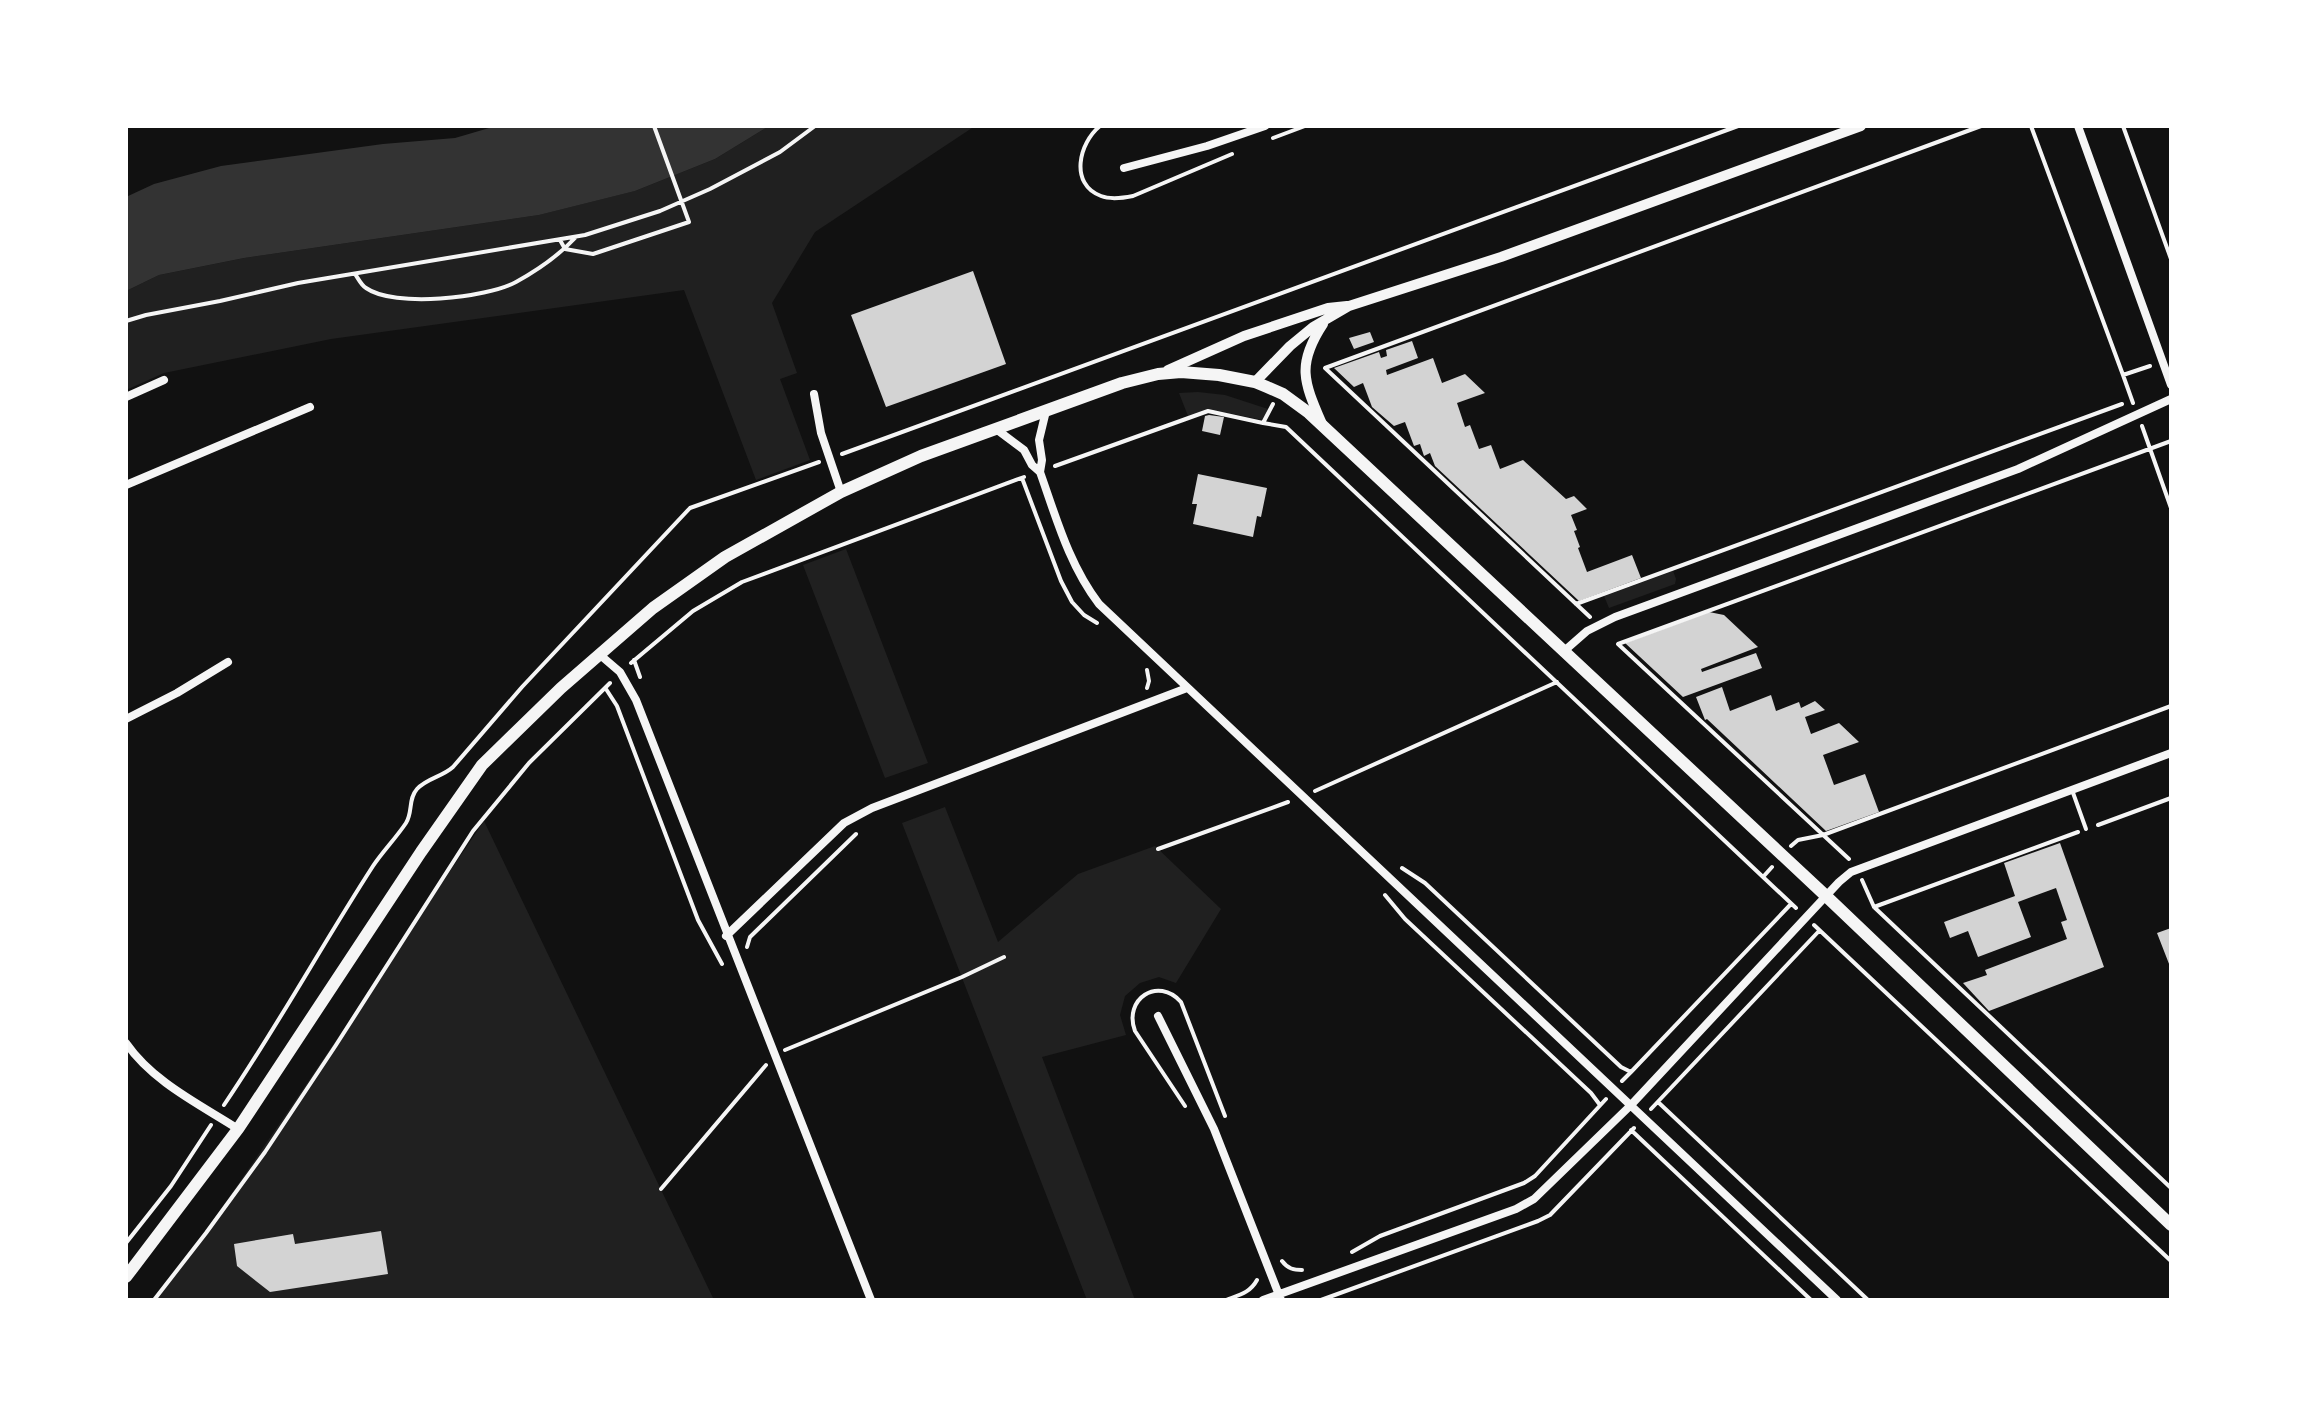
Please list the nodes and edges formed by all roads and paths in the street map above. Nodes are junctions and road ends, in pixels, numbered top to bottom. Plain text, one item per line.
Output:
1 (654, 126) edge
2 (815, 126) edge
3 (1265, 126) edge
4 (1738, 126) edge
5 (1861, 126) edge
6 (1981, 126) edge
7 (2031, 126) edge
8 (2076, 126) edge
9 (2123, 126) edge
10 (1124, 168) dead end
11 (576, 236) junction
12 (560, 240) junction
13 (565, 249) junction
14 (2171, 259) edge
15 (355, 274) junction
16 (1349, 306) junction
17 (1326, 319) junction
18 (126, 321) edge
19 (2162, 361) junction
20 (1158, 374) junction
21 (2123, 375) junction
22 (164, 380) dead end
23 (1255, 382) junction
24 (2171, 385) edge
25 (1279, 393) junction
26 (814, 394) dead end
27 (126, 397) edge
28 (2171, 399) edge
29 (2132, 400) junction
30 (310, 407) dead end
31 (1046, 411) junction
32 (2138, 415) junction
33 (1263, 423) junction
34 (1322, 425) junction
35 (996, 429) junction
36 (2171, 441) edge
37 (2149, 449) junction
38 (829, 458) junction
39 (1049, 458) dead end
40 (1040, 472) junction
41 (1022, 478) junction
42 (126, 485) edge
43 (841, 492) junction
44 (2171, 508) edge
45 (1576, 604) junction
46 (1598, 625) junction
47 (1102, 627) dead end
48 (1563, 652) junction
49 (599, 654) junction
50 (634, 660) junction
51 (228, 662) dead end
52 (1146, 666) dead end
53 (620, 672) junction
54 (1557, 682) junction
55 (643, 684) dead end
56 (606, 688) junction
57 (1187, 688) junction
58 (1141, 694) dead end
59 (2171, 706) edge
60 (126, 719) edge
61 (2171, 753) edge
62 (2072, 790) junction
63 (1279, 791) dead end
64 (1304, 796) junction
65 (2171, 798) edge
66 (862, 829) dead end
67 (2086, 829) junction
68 (1823, 835) junction
69 (1158, 849) dead end
70 (1782, 856) junction
71 (1396, 865) dead end
72 (1856, 869) junction
73 (1763, 877) junction
74 (1379, 888) dead end
75 (1826, 896) junction
76 (1791, 904) junction
77 (1874, 907) junction
78 (1806, 918) junction
79 (726, 936) junction
80 (747, 952) dead end
81 (1004, 957) dead end
82 (723, 967) dead end
83 (1158, 1016) dead end
84 (126, 1043) edge
85 (775, 1054) junction
86 (764, 1067) junction
87 (1631, 1072) junction
88 (770, 1082) dead end
89 (1615, 1089) junction
90 (1658, 1102) dead end
91 (1600, 1105) junction
92 (1631, 1105) junction
93 (217, 1115) junction
94 (1191, 1115) dead end
95 (1227, 1122) dead end
96 (238, 1129) junction
97 (1631, 1130) dead end
98 (2171, 1188) edge
99 (661, 1189) dead end
100 (2171, 1225) edge
101 (126, 1243) edge
102 (1349, 1253) dead end
103 (1279, 1257) dead end
104 (2171, 1261) edge
105 (1313, 1267) dead end
106 (1258, 1273) dead end
107 (126, 1277) edge
108 (1280, 1297) edge
109 (154, 1300) edge
110 (871, 1300) edge
111 (1226, 1300) edge
112 (1263, 1300) edge
113 (1811, 1300) edge
114 (1837, 1300) edge
115 (1868, 1300) edge

1 - 13 path
2 - 11 path
3 - 10 street
4 - 38 path
5 - 16 street
6 - 45 path
7 - 21 path
8 - 19 street
9 - 14 path
11 - 12 path
11 - 13 path
12 - 13 path
12 - 15 path
13 - 15 path
15 - 18 path
16 - 17 street
16 - 20 street
17 - 23 street
17 - 34 street
19 - 21 path
19 - 24 street
20 - 23 main road
20 - 31 main road
21 - 29 path
22 - 27 street
23 - 25 main road
25 - 33 path
25 - 34 main road
26 - 38 street
28 - 32 street
29 - 32 path
29 - 45 path
30 - 42 street
31 - 35 main road
31 - 40 street
32 - 37 path
32 - 46 street
33 - 39 path
33 - 54 path
34 - 48 main road
35 - 40 street
35 - 43 main road
36 - 37 path
37 - 44 path
37 - 68 path
38 - 43 street
38 - 93 path
40 - 41 path
40 - 57 street
41 - 47 path
41 - 50 path
43 - 49 main road
45 - 46 path
46 - 48 street
48 - 70 main road
49 - 53 street
49 - 96 main road
50 - 53 path
50 - 55 path
51 - 60 street
52 - 58 path
53 - 56 path
53 - 79 street
54 - 64 path
54 - 73 path
56 - 82 path
56 - 109 path
57 - 64 street
57 - 79 street
59 - 68 path
61 - 62 street
62 - 67 lane
62 - 72 street
63 - 69 path
64 - 89 street
65 - 67 path
66 - 80 path
67 - 77 path
68 - 70 path
68 - 72 path
70 - 73 path
70 - 75 main road
71 - 87 path
72 - 75 street
72 - 77 path
73 - 76 path
74 - 91 path
75 - 78 street
75 - 100 main road
76 - 78 path
76 - 87 path
77 - 98 path
78 - 92 street
78 - 104 path
79 - 85 street
81 - 85 path
83 - 108 street
84 - 93 street
85 - 86 path
85 - 110 street
86 - 88 path
86 - 99 path
87 - 89 path
89 - 91 path
89 - 92 street
90 - 115 path
91 - 102 path
92 - 108 street
92 - 114 street
93 - 96 street
93 - 101 path
94 - 95 path
96 - 107 main road
97 - 113 path
103 - 105 path
106 - 111 path
108 - 112 street

